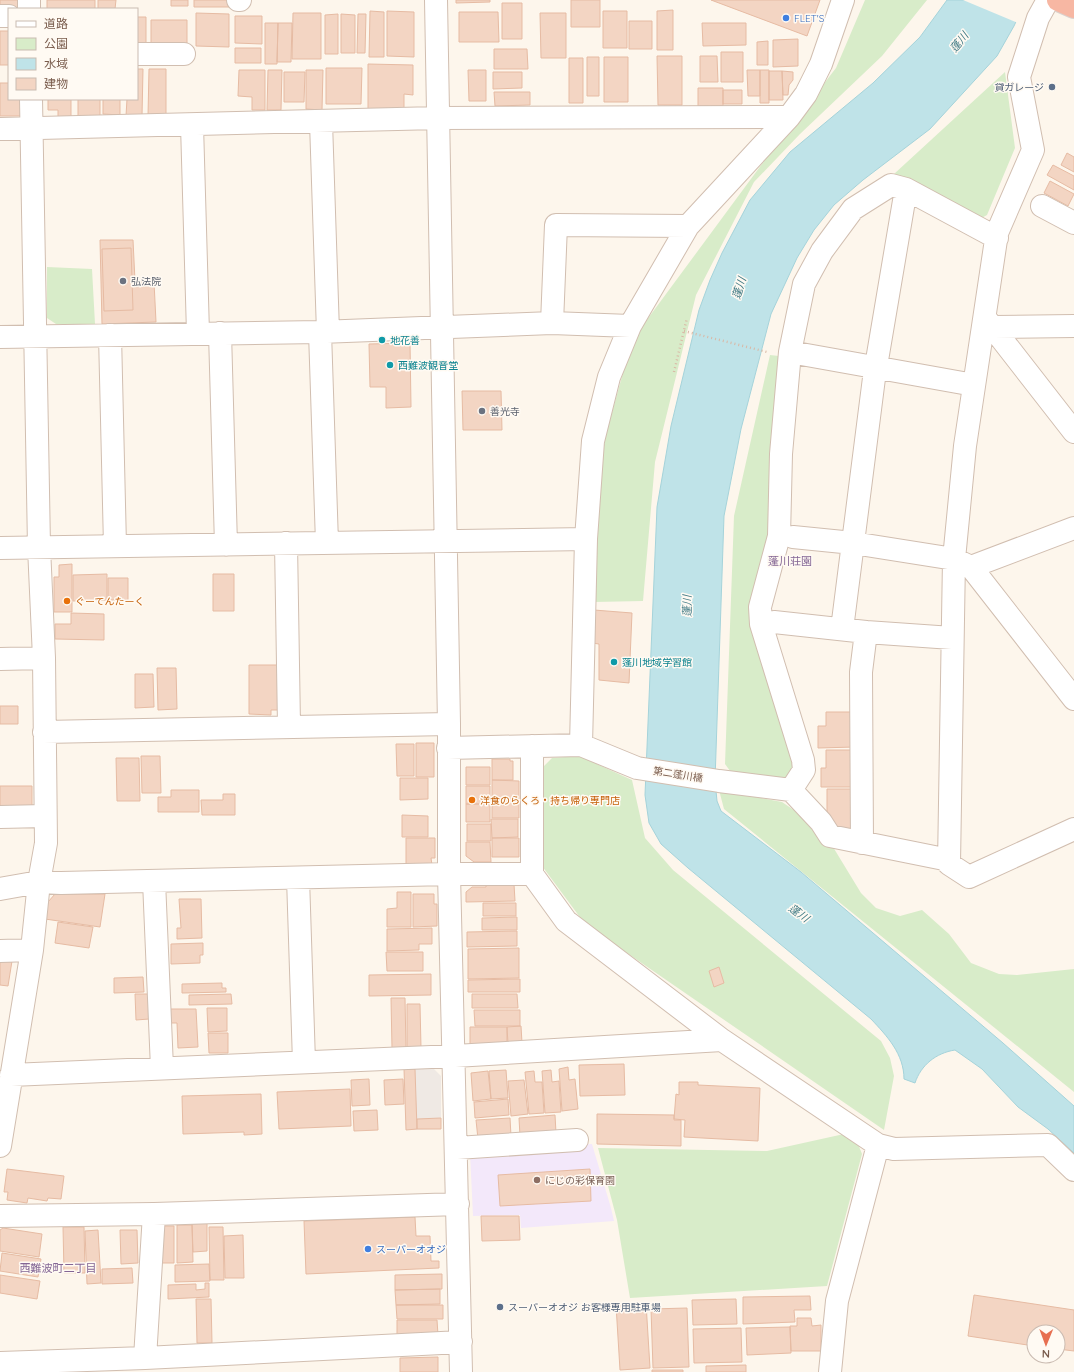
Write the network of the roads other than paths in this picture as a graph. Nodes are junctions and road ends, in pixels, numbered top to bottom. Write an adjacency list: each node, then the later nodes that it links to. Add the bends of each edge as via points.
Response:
1 (436, 0): 10 (street)
2 (843, 0): 9 (street, via 821,64 806,94)
3 (1048, 0): 19 (street, via 1038,18 1019,77 1034,150)
4 (1058, 0): 5 (highway)
5 (1074, 7)
6 (138, 54): 7 (street)
7 (184, 54)
8 (31, 100): 13 (street)
9 (789, 116): 10 (street); 18 (street)
10 (438, 118): 11 (street); 24 (street)
11 (322, 122): 12 (street); 25 (street)
12 (192, 125): 13 (street); 26 (street)
13 (31, 129): 14 (street); 29 (street)
14 (0, 130)
15 (906, 189): 19 (street); 31 (street, via 891,184 853,209 822,251 804,284); 32 (street)
16 (1042, 206): 17 (street)
17 (1074, 223)
18 (688, 226): 20 (street, via 556,225); 22 (street)
19 (997, 238): 21 (street)
20 (552, 323): 22 (street); 24 (street)
21 (990, 323): 23 (street); 33 (street); 34 (street)
22 (630, 326): 37 (street, via 609,378 593,441)
23 (1074, 326)
24 (442, 327): 25 (street); 38 (street)
25 (324, 332): 27 (street); 40 (street)
26 (198, 333): 27 (street); 28 (street)
27 (220, 333): 42 (street)
28 (110, 335): 29 (street); 43 (street)
29 (36, 336): 30 (street); 44 (street)
30 (0, 337)
31 (790, 352): 32 (street); 60 (street, via 781,454 779,536 760,607 760,624 803,760 804,770)
32 (876, 367): 33 (street); 41 (street)
33 (974, 385): 46 (street, via 965,446)
34 (1074, 432)
35 (1074, 528): 46 (street)
36 (793, 537): 41 (street)
37 (586, 539): 38 (street); 57 (street)
38 (445, 541): 40 (street); 54 (street)
39 (286, 543): 40 (street); 42 (street); 55 (street)
40 (326, 543)
41 (853, 543): 46 (street); 48 (street)
42 (226, 545): 43 (street)
43 (115, 546): 44 (street)
44 (39, 547): 45 (street); 51 (street)
45 (0, 548)
46 (962, 563): 50 (street); 53 (street)
47 (774, 622): 48 (street)
48 (842, 629): 49 (street)
49 (866, 632): 50 (street); 64 (street, via 861,672)
50 (952, 638): 65 (street)
51 (44, 658): 52 (street); 56 (street)
52 (0, 659)
53 (1074, 698)
54 (449, 724): 55 (street); 59 (street)
55 (289, 726): 56 (street)
56 (44, 732): 61 (street)
57 (581, 745): 58 (street); 60 (street, 第二蓬川橋, via 637,768)
58 (532, 746): 59 (street); 67 (street)
59 (448, 748): 66 (street)
60 (791, 790): 64 (street, via 821,822 830,836)
61 (45, 816): 62 (street); 70 (street, via 46,843)
62 (0, 817)
63 (1074, 829): 65 (street, via 970,877 949,864)
64 (862, 843): 65 (street)
65 (949, 860)
66 (449, 874): 67 (street); 68 (street); 75 (street)
67 (532, 874): 74 (street, via 566,921)
68 (298, 878): 69 (street); 76 (street)
69 (154, 881): 70 (street, via 61,884); 77 (street)
70 (39, 882): 71 (street); 72 (street)
71 (0, 888)
72 (32, 950): 73 (street); 78 (street)
73 (0, 951)
74 (722, 1040): 75 (street); 81 (street)
75 (455, 1056): 76 (street); 82 (street)
76 (304, 1062): 77 (street)
77 (162, 1068): 78 (street)
78 (8, 1071): 79 (street)
79 (0, 1140)
80 (577, 1140): 82 (street)
81 (878, 1145): 83 (street, via 894,1149 1048,1145); 91 (street, via 837,1301)
82 (456, 1148): 84 (street)
83 (1074, 1170)
84 (458, 1204): 85 (street); 87 (street)
85 (154, 1214): 86 (street); 88 (street)
86 (0, 1216)
87 (461, 1342): 88 (street); 90 (street)
88 (145, 1358): 89 (street)
89 (0, 1363)
90 (461, 1372)
91 (830, 1372)

